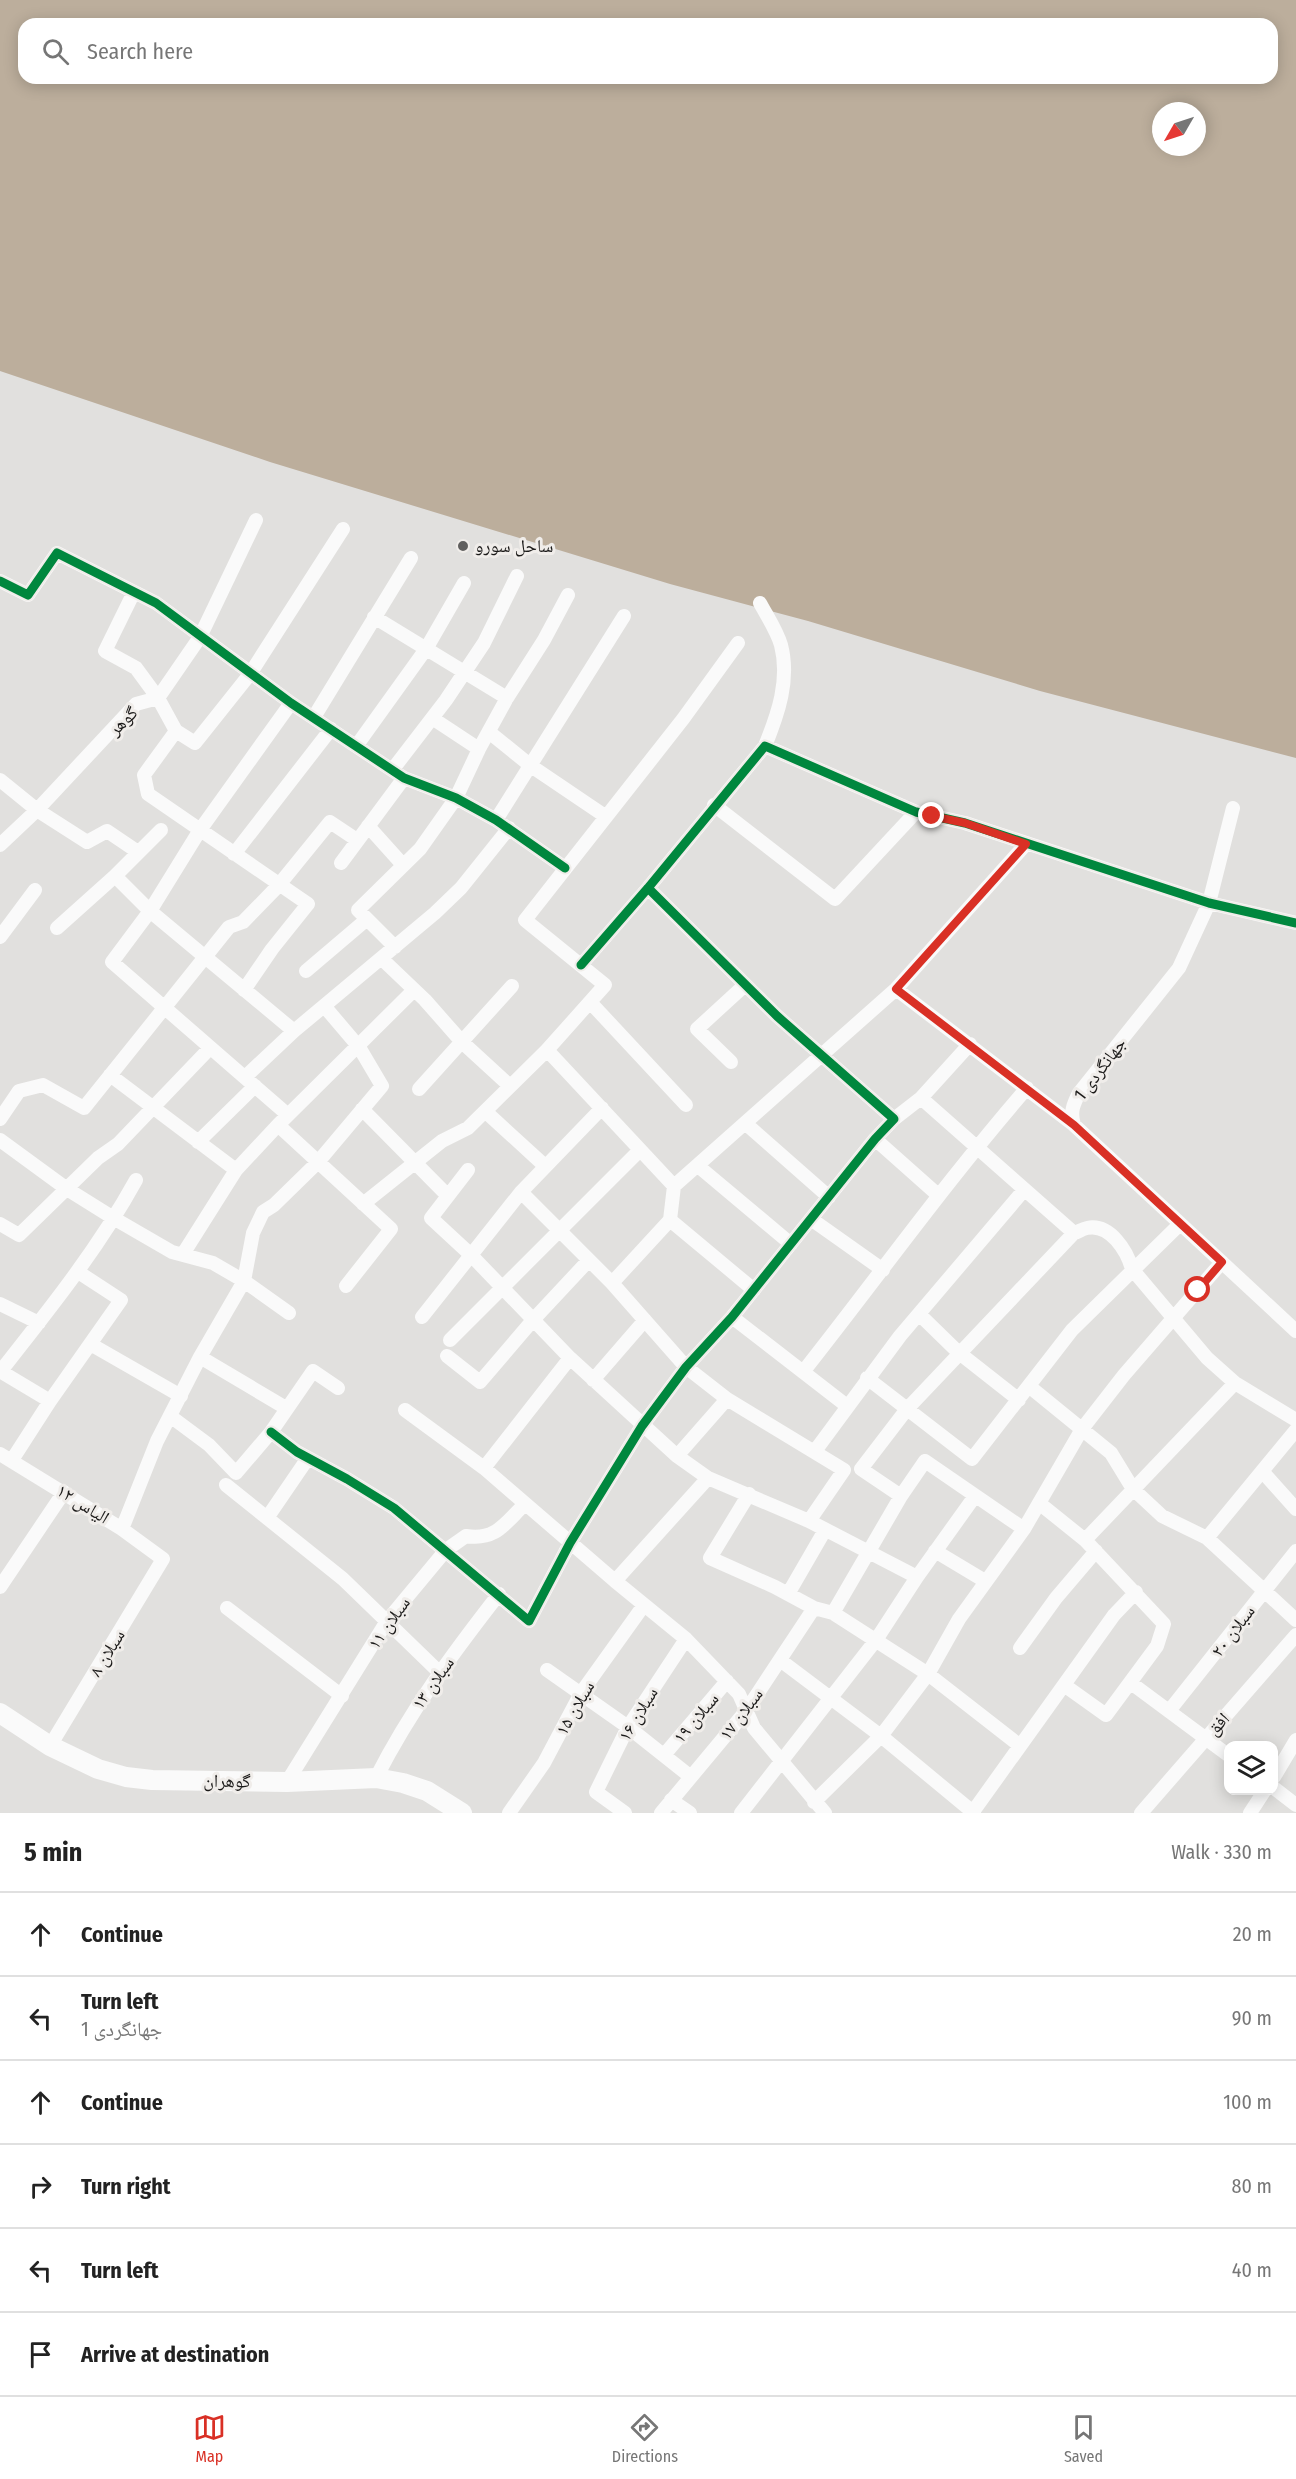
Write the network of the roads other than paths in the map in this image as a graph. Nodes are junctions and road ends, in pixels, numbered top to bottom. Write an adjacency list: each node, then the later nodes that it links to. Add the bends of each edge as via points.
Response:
1 (256, 520): 12 (street, گوهر)
2 (343, 529): 16 (street)
3 (411, 558): 11 (street)
4 (517, 576): 15 (street, via 484,643)
5 (0, 582): 7 (street, via 28,596 57,553)
6 (464, 583): 14 (street)
7 (134, 592): 12 (street, via 156,603); 17 (street, via 105,651 136,668)
8 (568, 595): 18 (street)
9 (760, 603): 26 (street, via 781,645 785,683)
10 (624, 616): 28 (street)
11 (374, 617): 14 (street); 20 (street)
12 (200, 637): 16 (street); 17 (street, گوهر)
13 (738, 643): 36 (street)
14 (426, 649): 15 (street); 25 (street)
15 (464, 672): 18 (street); 21 (street)
16 (250, 674): 19 (street); 23 (street, via 195,743)
17 (158, 698): 23 (street); 34 (street, گوهر, via 136,704)
18 (507, 698): 24 (street)
19 (291, 703): 20 (street); 41 (street)
20 (314, 717): 22 (street)
21 (432, 718): 27 (street); 29 (street)
22 (331, 729): 25 (street); 46 (street)
23 (176, 731): 41 (street, via 144,775 148,794)
24 (489, 732): 27 (street); 28 (street)
25 (357, 746): 29 (street)
26 (765, 746): 32 (street); 35 (street)
27 (479, 749): 31 (street)
28 (531, 766): 36 (street); 37 (street)
29 (399, 774): 31 (street); 38 (street)
30 (0, 780): 34 (street)
31 (456, 798): 37 (street); 48 (street, via 420,849)
32 (714, 805): 35 (street, via 835,899); 52 (street)
33 (1233, 808): 54 (street, جهانگردی 1)
34 (38, 810): 44 (street, گوهر); 45 (street, via 87,842 107,831)
35 (916, 812): 43 (street, via 965,823)
36 (605, 816): 49 (street)
37 (496, 820): 39 (street)
38 (368, 826): 42 (street); 48 (street)
39 (509, 828): 49 (street); 60 (street, via 461,888)
40 (161, 830): 45 (street)
41 (200, 830): 46 (street); 55 (street)
42 (357, 840): 47 (street); 51 (street, via 330,822)
43 (1026, 844): 54 (street); 67 (street)
44 (0, 845)
45 (138, 852): 50 (street)
46 (234, 854): 51 (street)
47 (341, 863)
48 (403, 865): 56 (street, via 358,910)
49 (566, 868): 63 (street, via 525,920)
50 (115, 876): 55 (street); 58 (street)
51 (278, 886): 61 (street, via 243,922 229,927); 68 (street, via 308,904)
52 (648, 888): 63 (street); 65 (street)
53 (35, 890): 59 (street)
54 (1209, 903): 57 (street); 97 (street, جهانگردی 1, via 1179,968 1079,1093 1071,1109)
55 (150, 911): 61 (street); 72 (street, via 112,962)
56 (366, 920): 60 (street); 64 (street)
57 (1296, 923)
58 (57, 928)
59 (0, 937)
60 (395, 947): 62 (street)
61 (205, 957): 68 (street); 72 (street)
62 (381, 959): 69 (street); 71 (street)
63 (581, 965): 70 (street, via 604,985)
64 (306, 971)
65 (745, 985): 79 (street); 80 (street, via 697,1029)
66 (512, 986): 74 (street)
67 (896, 989): 75 (street); 79 (street)
68 (244, 990): 73 (street)
69 (414, 990): 74 (street); 76 (street)
70 (591, 1002): 78 (street); 87 (street)
71 (325, 1007): 73 (street); 76 (street)
72 (165, 1008): 77 (street); 81 (street)
73 (294, 1031): 82 (street)
74 (462, 1042): 83 (street); 85 (street)
75 (970, 1044): 84 (street); 86 (street)
76 (359, 1047): 90 (street, via 382,1086); 92 (street)
77 (210, 1048): 82 (street); 88 (street)
78 (548, 1050): 83 (street); 89 (street)
79 (821, 1056): 94 (street); 95 (street)
80 (730, 1062)
81 (110, 1075): 88 (street); 93 (street, via 84,1108 43,1084 19,1091)
82 (250, 1082): 92 (street); 100 (street)
83 (510, 1086): 91 (street)
84 (1027, 1088): 97 (street); 101 (street)
85 (419, 1089)
86 (921, 1098): 94 (street); 101 (street)
87 (686, 1105)
88 (153, 1108): 100 (street); 111 (street)
89 (602, 1108): 102 (street); 105 (street)
90 (362, 1109): 103 (street); 104 (street)
91 (486, 1112): 104 (street, via 468,1128); 105 (street)
92 (288, 1115): 96 (street)
93 (0, 1119)
94 (894, 1119): 98 (street)
95 (745, 1123): 106 (street); 116 (street)
96 (278, 1125): 103 (street); 107 (street)
97 (1074, 1125): 122 (street, جهانگردی 1)
98 (875, 1139): 114 (street); 116 (street)
99 (0, 1140): 111 (street)
100 (198, 1142): 107 (street)
101 (975, 1148): 112 (street); 114 (street)
102 (640, 1150): 110 (street); 123 (street)
103 (318, 1162): 117 (street); 133 (street, via 263,1212 254,1233)
104 (413, 1162): 115 (street); 117 (street)
105 (545, 1166): 113 (street)
106 (698, 1166): 110 (street); 125 (street)
107 (236, 1170): 126 (street)
108 (468, 1170): 115 (street)
109 (136, 1180): 118 (street)
110 (674, 1186): 120 (street)
111 (67, 1189): 118 (street); 121 (street, via 19,1235)
112 (1024, 1190): 124 (street); 140 (street)
113 (521, 1192): 123 (street); 127 (street)
114 (938, 1195): 131 (street)
115 (448, 1196): 127 (street, via 431,1218)
116 (829, 1197): 119 (street)
117 (363, 1203): 135 (street, via 391,1229)
118 (115, 1219): 126 (street, via 172,1252); 132 (street)
119 (811, 1219): 125 (street); 131 (street)
120 (670, 1220): 134 (street); 137 (street)
121 (0, 1224)
122 (1180, 1224): 129 (street, جهانگردی 1); 130 (street)
123 (560, 1231): 128 (street); 136 (street)
124 (1074, 1233): 130 (street, via 1088,1227 1116,1239); 150 (street)
125 (791, 1244): 137 (street)
126 (183, 1254): 133 (street, via 213,1263)
127 (471, 1255): 136 (street); 141 (street)
128 (589, 1260): 134 (street); 144 (street)
129 (1222, 1262): 143 (street); 147 (street, جهانگردی 1)
130 (1132, 1269): 143 (street); 160 (street, via 1072,1330)
131 (883, 1270): 156 (street)
132 (78, 1272): 146 (street); 149 (street, via 121,1300)
133 (244, 1281): 139 (street); 152 (street)
134 (612, 1283): 145 (street)
135 (346, 1286)
136 (502, 1288): 144 (street); 148 (street)
137 (754, 1290): 142 (street)
138 (0, 1304): 146 (street)
139 (289, 1313)
140 (919, 1314): 150 (street); 157 (street)
141 (422, 1317)
142 (732, 1317): 154 (street); 156 (street)
143 (1174, 1317): 159 (street, via 1190,1340); 173 (street)
144 (533, 1320): 151 (street, via 480,1382); 153 (street)
145 (645, 1320): 154 (street); 158 (street)
146 (39, 1323): 155 (street)
147 (1296, 1331)
148 (450, 1340)
149 (92, 1345): 162 (street); 165 (street)
150 (958, 1352): 164 (street); 168 (street)
151 (447, 1356)
152 (200, 1357): 162 (street); 167 (street)
153 (570, 1358): 158 (street); 180 (street)
154 (686, 1367): 163 (street); 172 (street)
155 (0, 1371): 165 (street)
156 (803, 1372): 166 (street)
157 (867, 1378): 166 (street); 168 (street)
158 (593, 1380): 172 (street)
159 (1235, 1383): 171 (street); 184 (street)
160 (1030, 1387): 164 (street); 173 (street)
161 (338, 1388): 167 (street, via 313,1371)
162 (181, 1396): 170 (street)
163 (728, 1399): 176 (street); 177 (street)
164 (1019, 1400): 168 (street, via 972,1459)
165 (50, 1401): 178 (street)
166 (847, 1406): 176 (street)
167 (286, 1408): 175 (street)
168 (906, 1408): 187 (street, via 861,1469)
169 (405, 1410): 180 (street)
170 (170, 1416): 175 (street, via 209,1445 236,1473); 194 (street)
171 (1296, 1420)
172 (642, 1426): 177 (street); 199 (street)
173 (1082, 1430): 184 (street, via 1111,1453); 189 (street)
174 (1296, 1430): 181 (street)
175 (271, 1432): 179 (street)
176 (815, 1451): 193 (street, via 844,1470)
177 (677, 1456): 182 (street)
178 (6, 1457): 185 (street, الیاس ۱۲)
179 (308, 1458): 192 (street); 200 (street, via 394,1508)
180 (484, 1468): 190 (street)
181 (1262, 1471): 191 (street); 197 (street)
182 (708, 1478): 186 (street); 207 (street)
183 (226, 1485): 192 (street)
184 (1134, 1489): 197 (street, via 1162,1516); 198 (street)
185 (64, 1492): 194 (street, الیاس ۱۲); 209 (street)
186 (749, 1494): 193 (street); 213 (street, via 710,1558)
187 (901, 1496): 188 (street, via 925,1461); 201 (street)
188 (975, 1496): 195 (street); 202 (street)
189 (1039, 1503): 195 (street); 198 (street)
190 (525, 1504): 199 (street); 200 (street, سبلان ۱۱, via 490,1536 466,1536)
191 (1296, 1509)
192 (267, 1518): 219 (street, via 344,1579)
193 (808, 1521): 196 (street)
194 (122, 1529): 205 (street, الیاس ۱۲)
195 (1024, 1529): 208 (street)
196 (825, 1530): 201 (street); 213 (street)
197 (1207, 1538): 210 (street)
198 (1084, 1540): 203 (street)
199 (570, 1544): 207 (street); 212 (street, via 529,1621)
200 (446, 1550): 212 (street); 219 (street, سبلان ۱۱)
201 (868, 1551): 206 (street); 217 (street)
202 (935, 1551): 206 (street); 208 (street)
203 (1096, 1551): 211 (street); 223 (street)
204 (1296, 1551): 210 (street, سبلان ۲۰)
205 (163, 1559): 242 (street, سبلان ۸)
206 (917, 1577): 222 (street)
207 (615, 1581): 214 (street)
208 (985, 1581): 227 (street)
209 (0, 1587)
210 (1264, 1590): 218 (street); 235 (street, سبلان ۲۰)
211 (1136, 1592): 229 (street, via 1164,1624 1157,1646); 230 (street, via 1114,1615)
212 (499, 1594): 226 (street, سبلان ۱۳)
213 (788, 1594): 216 (street)
214 (644, 1605): 221 (street); 231 (street, سبلان ۱۵)
215 (227, 1608): 232 (street)
216 (814, 1608): 217 (street); 224 (street, سبلان ۱۷)
217 (833, 1613): 222 (street)
218 (1296, 1620)
219 (387, 1621): 226 (street); 232 (street, سبلان ۱۱)
220 (1296, 1635): 239 (street, افق)
221 (686, 1639): 228 (street); 237 (street, سبلان ۱۶)
222 (876, 1640): 227 (street); 233 (street)
223 (1020, 1648)
224 (780, 1660): 233 (street); 234 (street, سبلان ۱۷)
225 (547, 1670): 231 (street)
226 (439, 1672): 248 (street, سبلان ۱۳, via 398,1735)
227 (928, 1674): 238 (street); 240 (street)
228 (727, 1681): 234 (street, via 739,1694); 244 (street, سبلان ۱۹)
229 (1131, 1683): 230 (street, via 1106,1715); 235 (street)
230 (1064, 1685): 240 (street)
231 (581, 1693): 237 (street); 256 (street, سبلان ۱۵, via 544,1763)
232 (342, 1696): 249 (street, سبلان ۱۱)
233 (831, 1698): 238 (street); 245 (street)
234 (746, 1711): 245 (street, via 754,1728); 247 (street, سبلان ۱۷)
235 (1169, 1712): 239 (street)
236 (0, 1713): 242 (street, گوهران)
237 (628, 1727): 244 (street); 257 (street, سبلان ۱۶, via 596,1792)
238 (880, 1736): 253 (street); 262 (street)
239 (1205, 1738): 243 (street); 263 (street, افق)
240 (1019, 1745): 262 (street)
241 (1294, 1745): 246 (street)
242 (50, 1746): 249 (street, گوهران, via 98,1769 126,1777)
243 (1224, 1752)
244 (664, 1755): 247 (street)
245 (781, 1762): 253 (street); 260 (street)
246 (1278, 1771)
247 (691, 1777): 252 (street, سبلان ۱۷)
248 (376, 1778): 249 (street, گوهران); 255 (street, گوهران, via 428,1791)
249 (287, 1782)
250 (1278, 1791): 254 (street)
251 (1262, 1795): 264 (street)
252 (671, 1800): 258 (street, سبلان ۱۷); 259 (street)
253 (814, 1802): 261 (street)
254 (1296, 1805)
255 (462, 1813)
256 (509, 1813)
257 (625, 1813)
258 (661, 1813)
259 (690, 1813)
260 (741, 1813)
261 (825, 1813)
262 (973, 1813)
263 (1141, 1813)
264 (1250, 1813)

